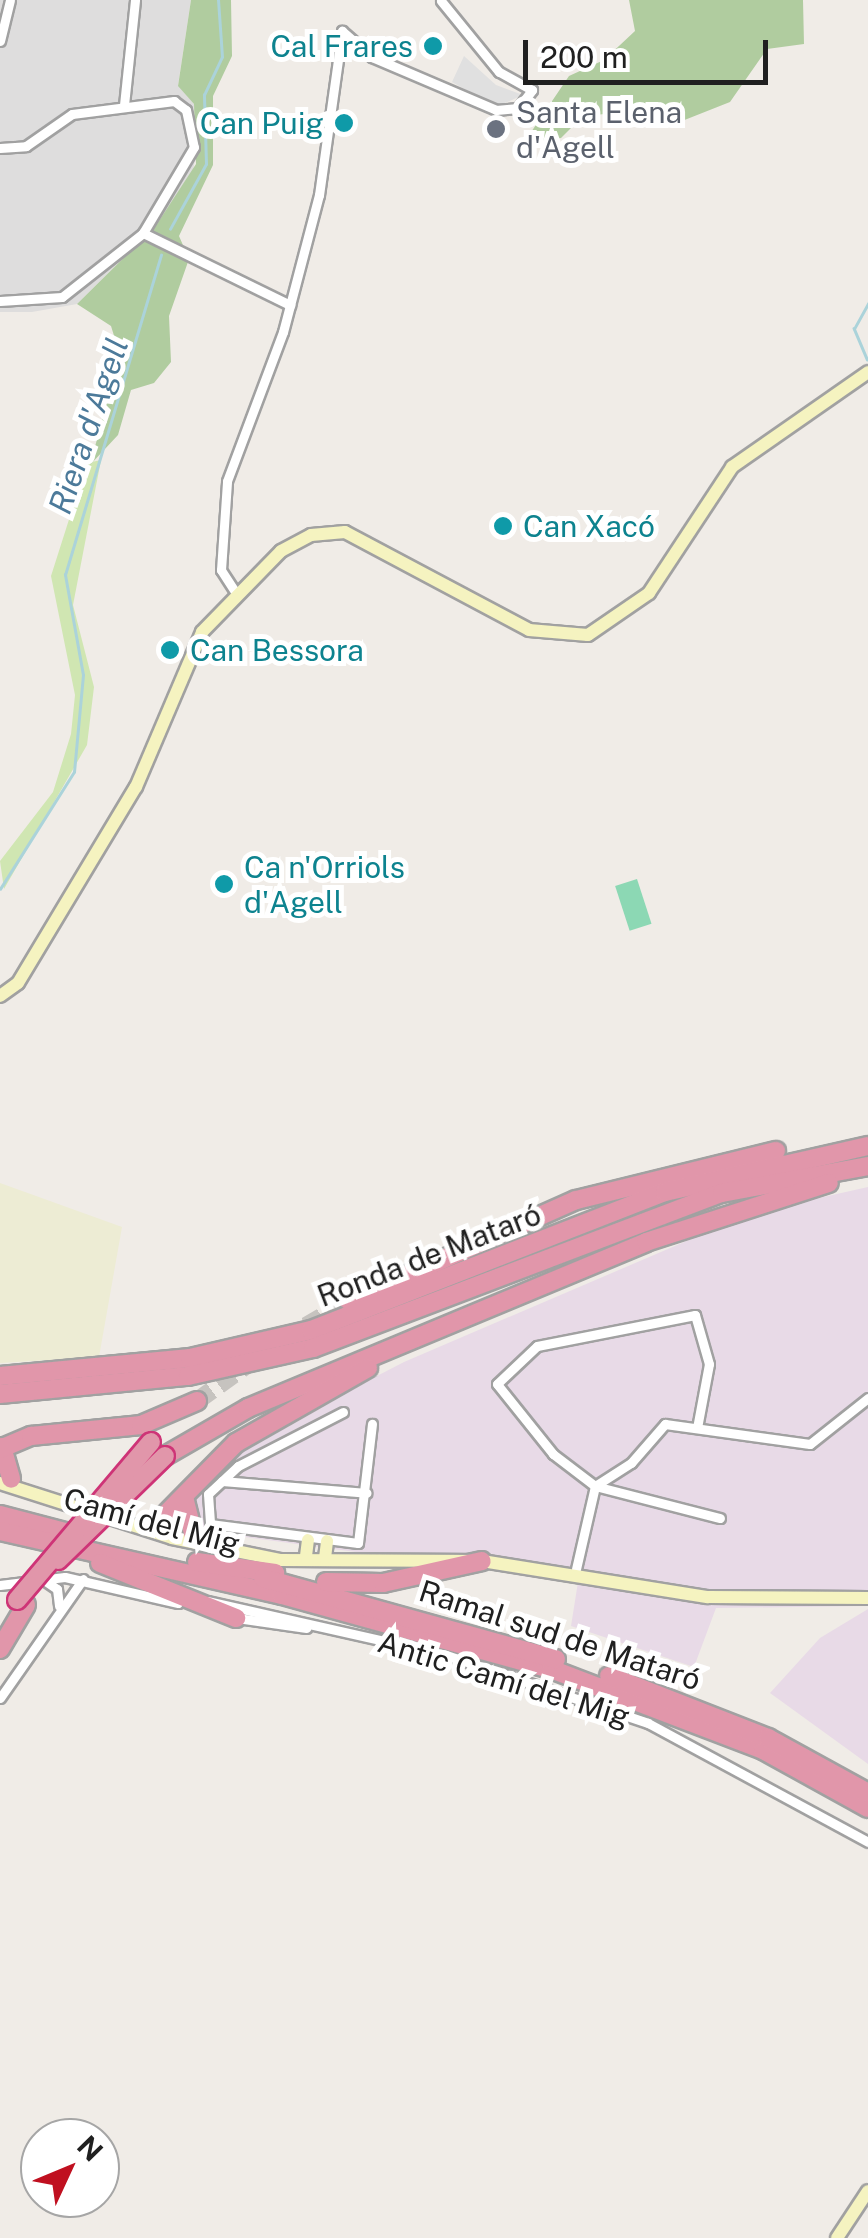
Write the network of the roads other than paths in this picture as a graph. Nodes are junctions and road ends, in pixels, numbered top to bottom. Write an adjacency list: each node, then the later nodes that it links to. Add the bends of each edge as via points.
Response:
1 (10, 0): 4 (street)
2 (135, 0): 5 (street)
3 (441, 1): 9 (street, via 499,72 532,90 518,108 496,110 372,57 342,31 319,194)
4 (0, 41)
5 (124, 106): 6 (street, via 72,114 26,146); 7 (street, via 174,101 192,126 190,162)
6 (0, 148)
7 (142, 233): 8 (street, via 62,298); 9 (street)
8 (0, 301)
9 (290, 305): 11 (street, via 227,481 221,570)
10 (868, 372): 11 (street, via 732,467 649,593 606,629 568,637 529,630 345,532 295,542)
11 (234, 590): 12 (street, via 202,632 136,787 18,983)
12 (0, 996)
13 (868, 1146): 14 (highway, Ronda de Mataró)
14 (830, 1151): 17 (highway, via 796,1148 623,1184 448,1251); 19 (highway, Ronda de Mataró, via 665,1192 310,1330 190,1358)
15 (868, 1166): 20 (highway, Ronda de Mataró, via 722,1193 313,1348 188,1376)
16 (868, 1174): 18 (highway, via 707,1217)
17 (349, 1301)
18 (438, 1329): 30 (highway, via 236,1443); 54 (highway, bridge, via 248,1408 166,1456 110,1503)
19 (0, 1376)
20 (0, 1394)
21 (868, 1398): 24 (street, via 810,1444)
22 (343, 1412): 26 (street)
23 (372, 1424): 29 (street)
24 (697, 1428): 28 (street, via 665,1424 632,1463); 28 (street, via 709,1364 695,1315 537,1346 497,1384 553,1454)
25 (1, 1448): 27 (highway); 54 (highway, bridge, via 141,1425 197,1401 151,1442)
26 (235, 1476): 29 (street); 37 (street, via 208,1494 210,1524)
27 (4, 1479): 33 (street, Camí del Mig); 39 (street, Camí del Mig)
28 (595, 1486): 32 (street); 46 (street)
29 (367, 1493): 38 (street, via 358,1543)
30 (186, 1494): 33 (highway); 35 (highway, via 183,1520)
31 (0, 1515): 45 (highway)
32 (720, 1518)
33 (155, 1524): 35 (street, Camí del Mig)
34 (0, 1531): 36 (highway)
35 (194, 1536): 40 (street, Camí del Mig)
36 (29, 1537): 53 (highway); 63 (highway, via 550,1669 763,1750)
37 (308, 1540): 38 (street); 40 (street)
38 (327, 1541): 41 (street)
39 (236, 1553): 40 (street, Camí del Mig); 43 (street, Camí del Mig)
40 (306, 1556): 41 (street, Camí del Mig)
41 (325, 1558): 43 (street, Camí del Mig); 44 (street, Camí del Mig)
42 (482, 1561): 43 (street, Camí del Mig); 44 (street, Camí del Mig); 45 (highway, via 359,1586)
43 (378, 1565)
44 (538, 1566): 46 (street, Camí del Mig); 50 (street, Camí del Mig)
45 (220, 1567): 62 (highway, Ramal sud de Mataró, via 623,1680 768,1738)
46 (576, 1569): 50 (street, Camí del Mig); 51 (street, Camí del Mig)
47 (41, 1579): 48 (street, Antic Camí del Mig); 49 (street, Antic Camí del Mig); 56 (street, via 57,1589)
48 (83, 1579): 55 (street, Antic Camí del Mig); 56 (street)
49 (0, 1585)
50 (650, 1588): 51 (street, Camí del Mig)
51 (759, 1598): 52 (street, Camí del Mig)
52 (868, 1598)
53 (205, 1601): 55 (street, Antic Camí del Mig); 57 (highway); 59 (street, Antic Camí del Mig)
54 (21, 1602): 58 (highway); 60 (highway)
55 (174, 1602): 57 (street, Antic Camí del Mig)
56 (58, 1607): 61 (street)
57 (236, 1618): 59 (street, Antic Camí del Mig)
58 (0, 1629)
59 (349, 1634): 64 (street, Antic Camí del Mig, via 446,1655 648,1722)
60 (0, 1649)
61 (0, 1698)
62 (868, 1793)
63 (868, 1808)
64 (868, 1842)
65 (868, 2192): 66 (street)
66 (837, 2238)

